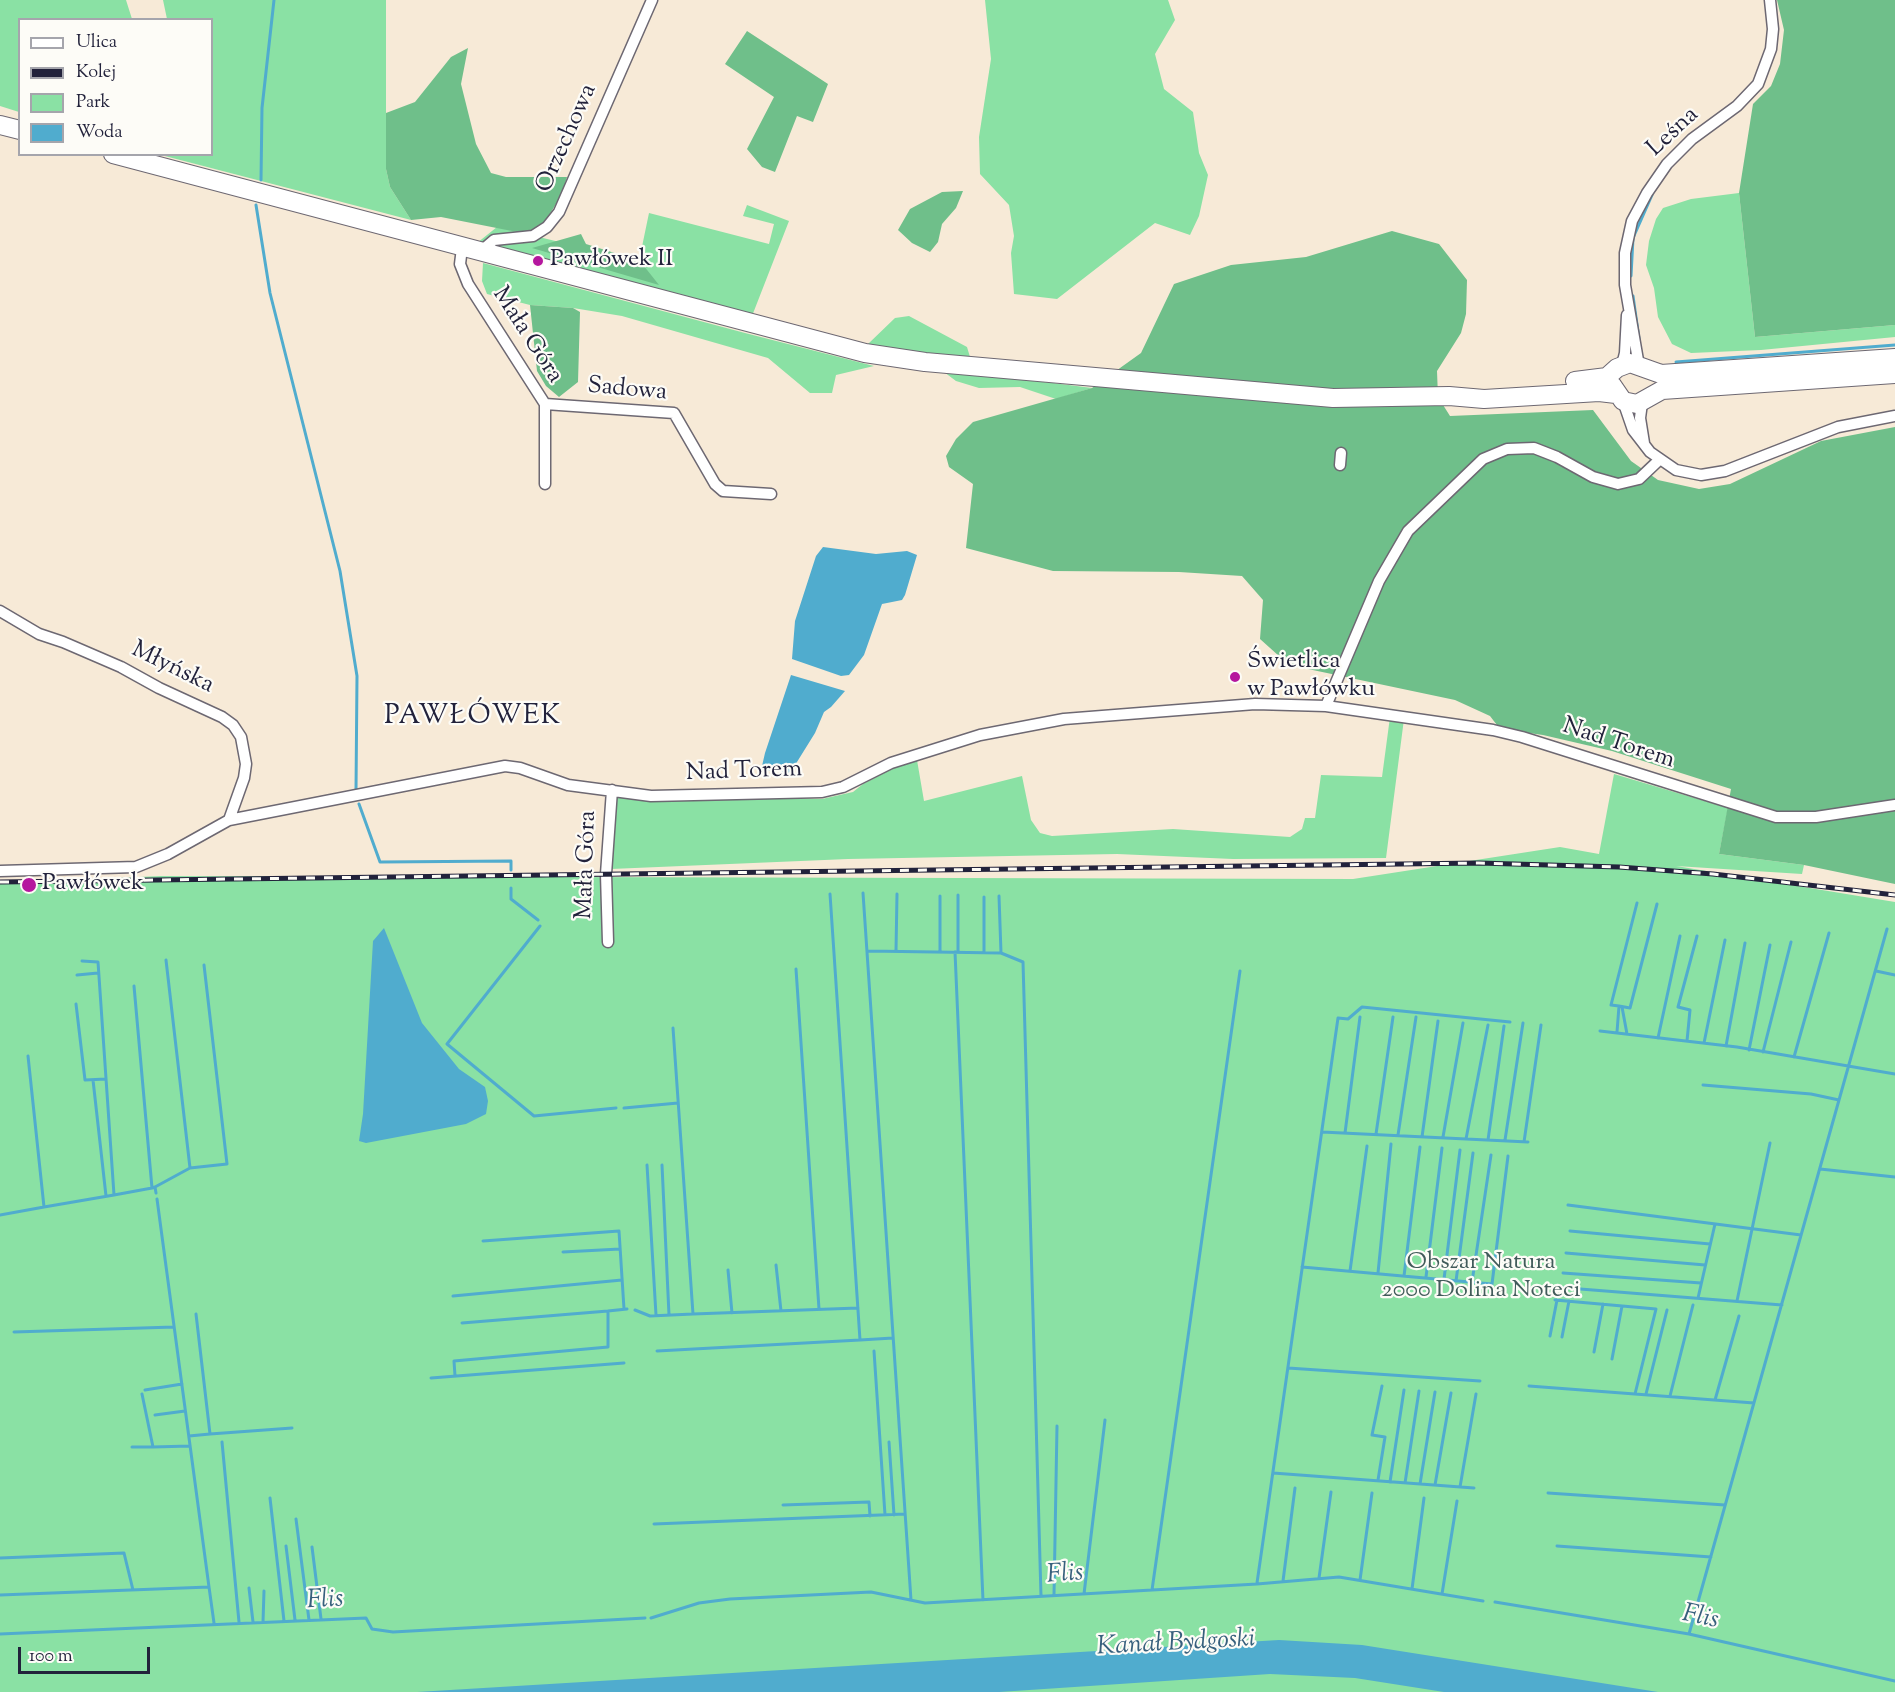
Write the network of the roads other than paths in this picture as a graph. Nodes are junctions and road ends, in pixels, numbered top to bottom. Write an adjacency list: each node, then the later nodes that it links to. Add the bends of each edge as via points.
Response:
1 (652, 0): 7 (street, Orzechowa, via 559,212 533,236 494,240)
2 (1770, 0): 8 (street, Leśna, via 1771,49 1758,84 1666,164 1632,221 1625,254)
3 (0, 124): 4 (highway)
4 (18, 129)
5 (120, 156): 6 (highway)
6 (462, 248): 7 (highway); 14 (street, Mała Góra, via 460,264 468,284)
7 (485, 253): 12 (highway, via 865,353 925,362 1281,395 1389,399)
8 (1628, 309): 10 (street, Leśna); 10 (street, Leśna, via 1625,353)
9 (1895, 358): 10 (highway, via 1661,374)
10 (1630, 369): 12 (highway, via 1601,379 1475,388); 13 (highway); 13 (highway, via 1653,380)
11 (1895, 374): 13 (highway, via 1662,390)
12 (1449, 396): 13 (highway, via 1484,399 1599,392)
13 (1634, 398): 16 (street); 16 (street, via 1633,430)
14 (545, 404): 18 (street, Mała Góra); 19 (street, Sadowa, via 674,413 723,491)
15 (1895, 417): 17 (street, via 1838,427 1715,473 1684,472)
16 (1644, 443): 17 (street)
17 (1659, 459): 21 (street, via 1639,479 1617,484 1593,477 1534,448 1507,449 1483,459 1408,531 1379,581)
18 (545, 484)
19 (771, 494)
20 (0, 611): 24 (street, Młyńska, via 39,634 121,667 233,725 241,737 246,764)
21 (1326, 706): 22 (street, Nad Torem, via 1255,704 1064,719 980,735 891,763 843,787 822,792 651,796); 23 (street, Nad Torem, via 1522,737 1776,817 1816,818)
22 (612, 790): 24 (street, Nad Torem, via 568,785 505,766); 26 (street, Mała Góra, via 606,874)
23 (1895, 805)
24 (230, 820): 25 (street, Nad Torem, via 136,867)
25 (0, 871)
26 (608, 942)

